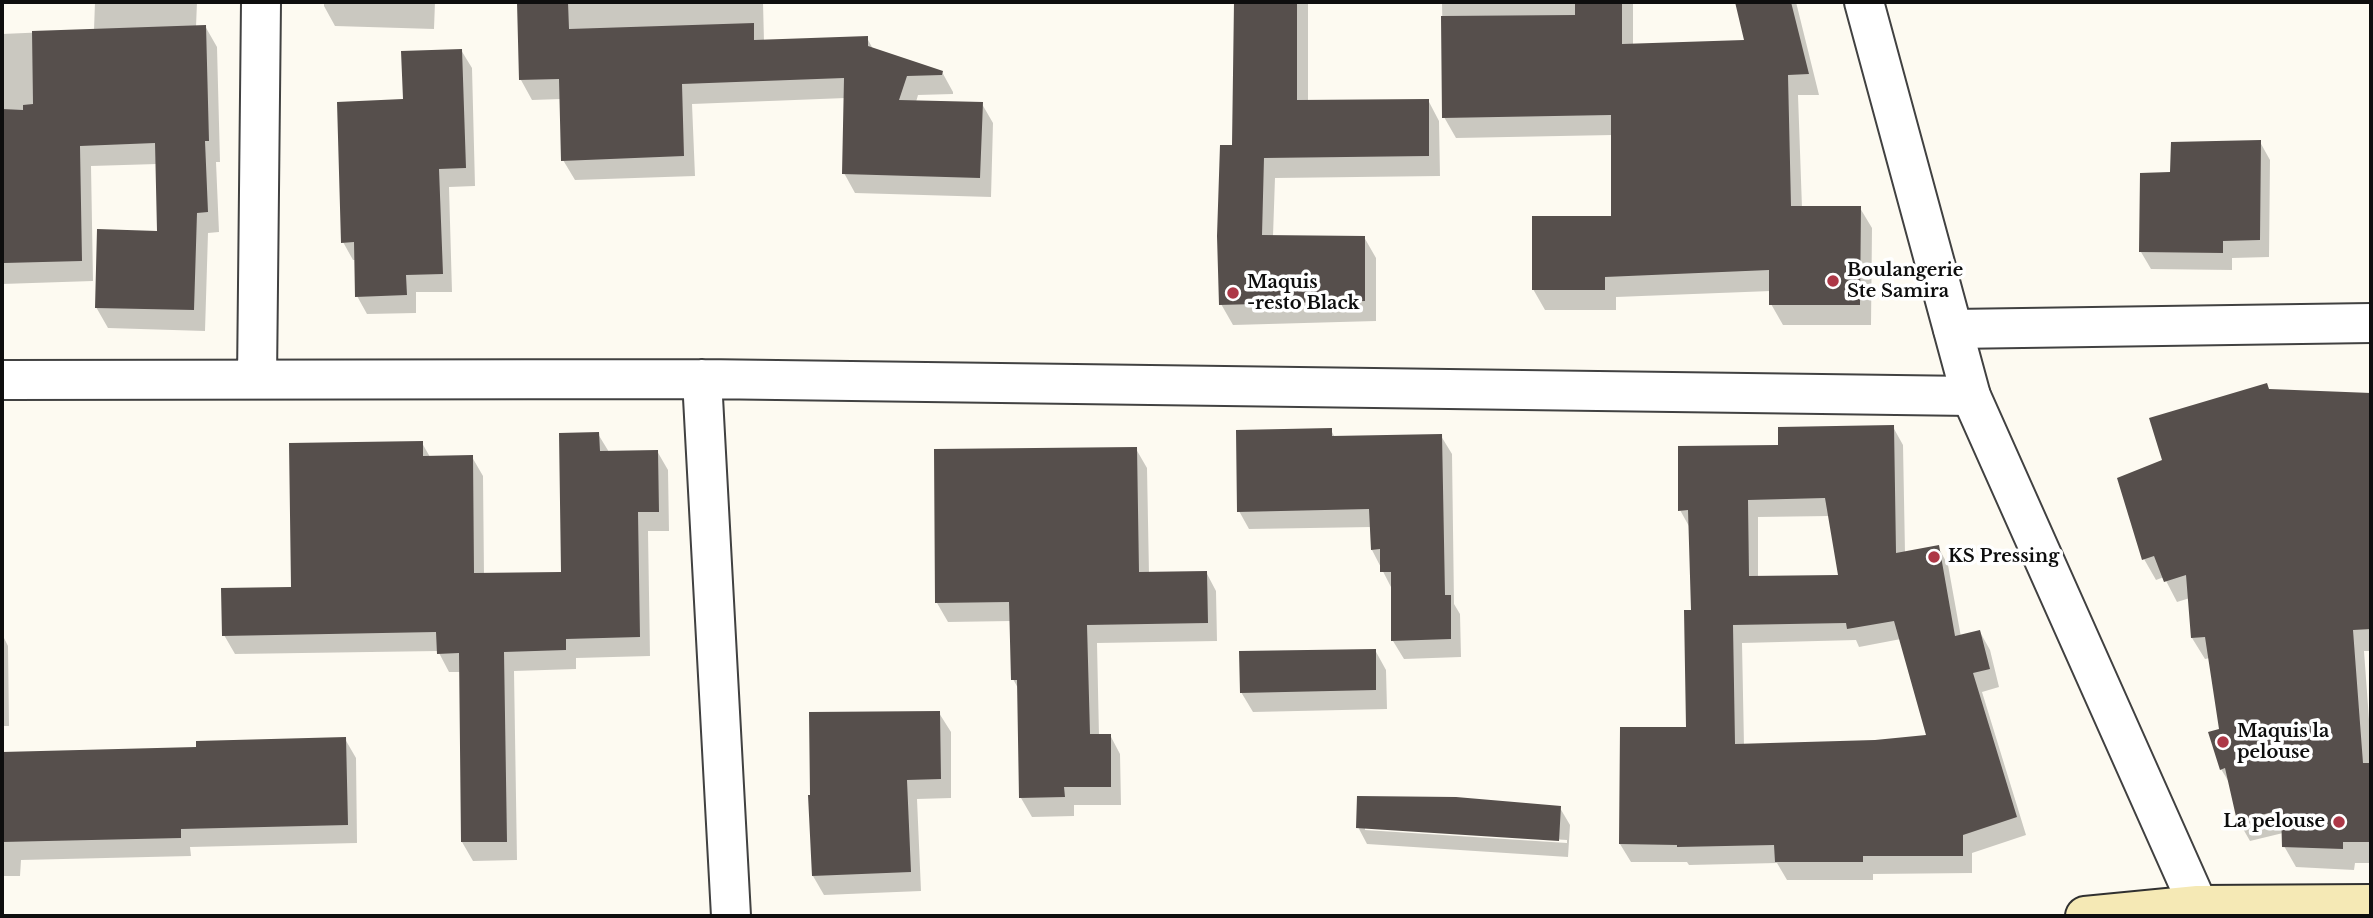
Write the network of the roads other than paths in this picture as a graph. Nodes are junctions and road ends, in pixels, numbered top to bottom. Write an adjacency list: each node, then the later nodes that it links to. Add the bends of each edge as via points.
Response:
1 (261, 2): 5 (street)
2 (1864, 2): 4 (street)
3 (2371, 323): 4 (street)
4 (1952, 329): 8 (street)
5 (257, 379): 6 (street); 7 (street)
6 (702, 379): 8 (street); 11 (street)
7 (2, 380)
8 (1971, 396): 10 (street)
9 (2371, 904): 10 (main road)
10 (2202, 911): 12 (main road)
11 (732, 916)
12 (2085, 916)

